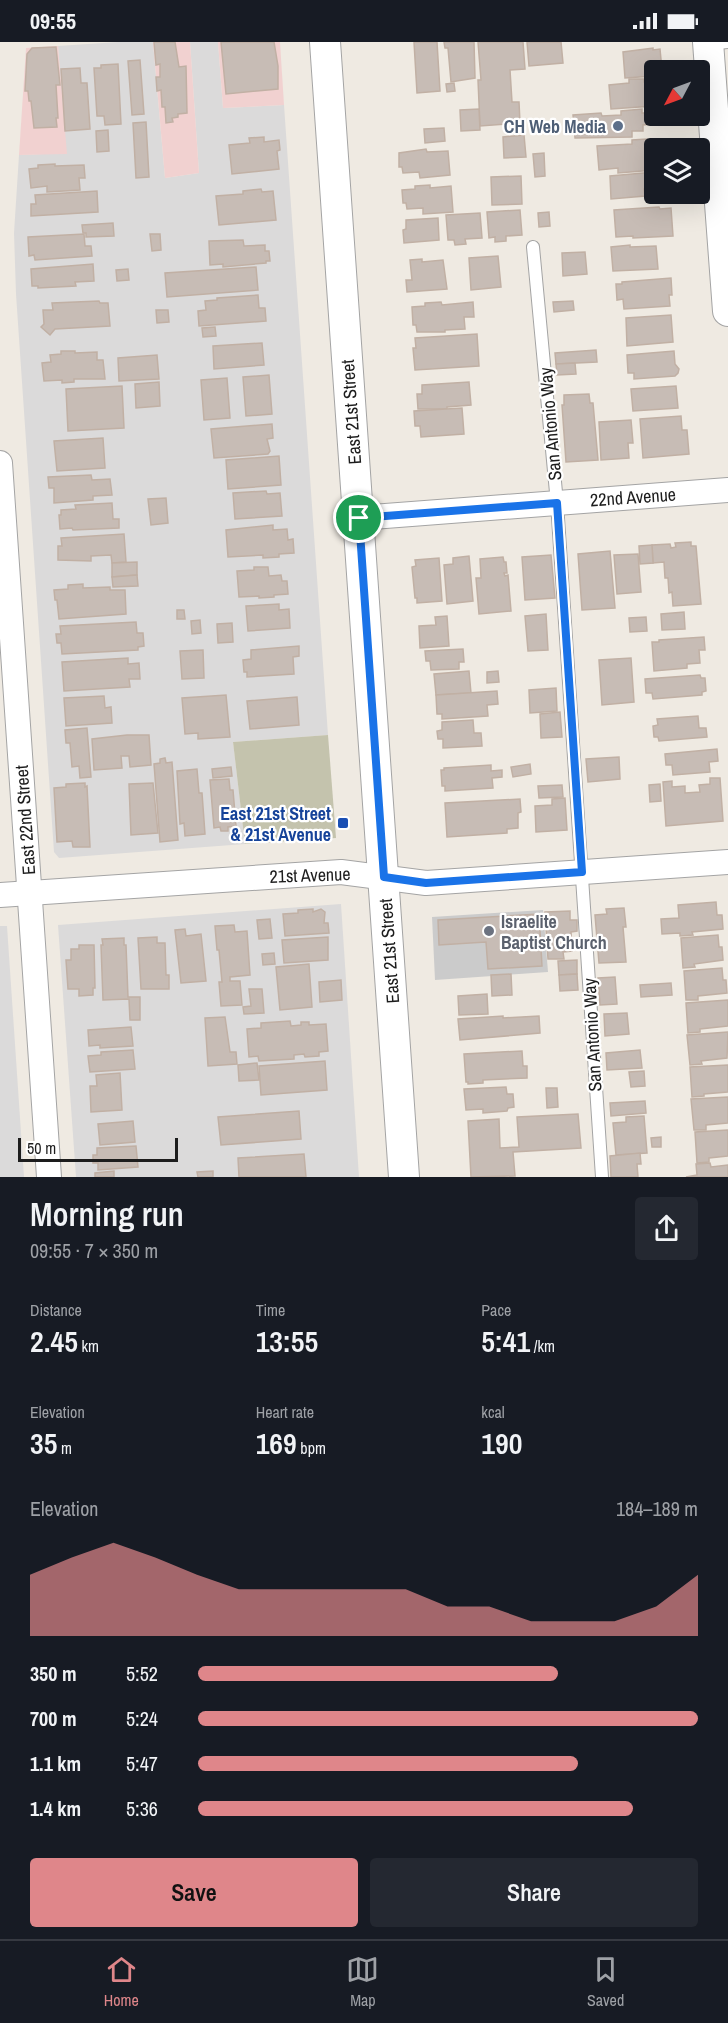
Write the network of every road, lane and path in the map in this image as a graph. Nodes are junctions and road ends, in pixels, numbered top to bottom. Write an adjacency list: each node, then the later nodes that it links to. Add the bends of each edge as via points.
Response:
1 (325, 42): 9 (street, East 21st Street)
2 (715, 53): 3 (street)
3 (722, 162): 5 (street)
4 (533, 246): 8 (lane, San Antonio Way)
5 (728, 311)
6 (0, 462): 13 (street, East 22nd Street)
7 (728, 490): 8 (street, 22nd Avenue)
8 (557, 503): 9 (street, 22nd Avenue); 11 (lane, San Antonio Way)
9 (359, 518): 12 (street, East 21st Street)
10 (728, 862): 11 (street, 21st Avenue)
11 (582, 872): 12 (street, 21st Avenue, via 426,883); 17 (lane, San Antonio Way)
12 (384, 877): 13 (street, 21st Avenue, via 341,872); 16 (street, East 21st Street)
13 (30, 893): 14 (street, 21st Avenue); 15 (street, East 22nd Street)
14 (0, 895)
15 (49, 1177)
16 (404, 1177)
17 (602, 1177)

